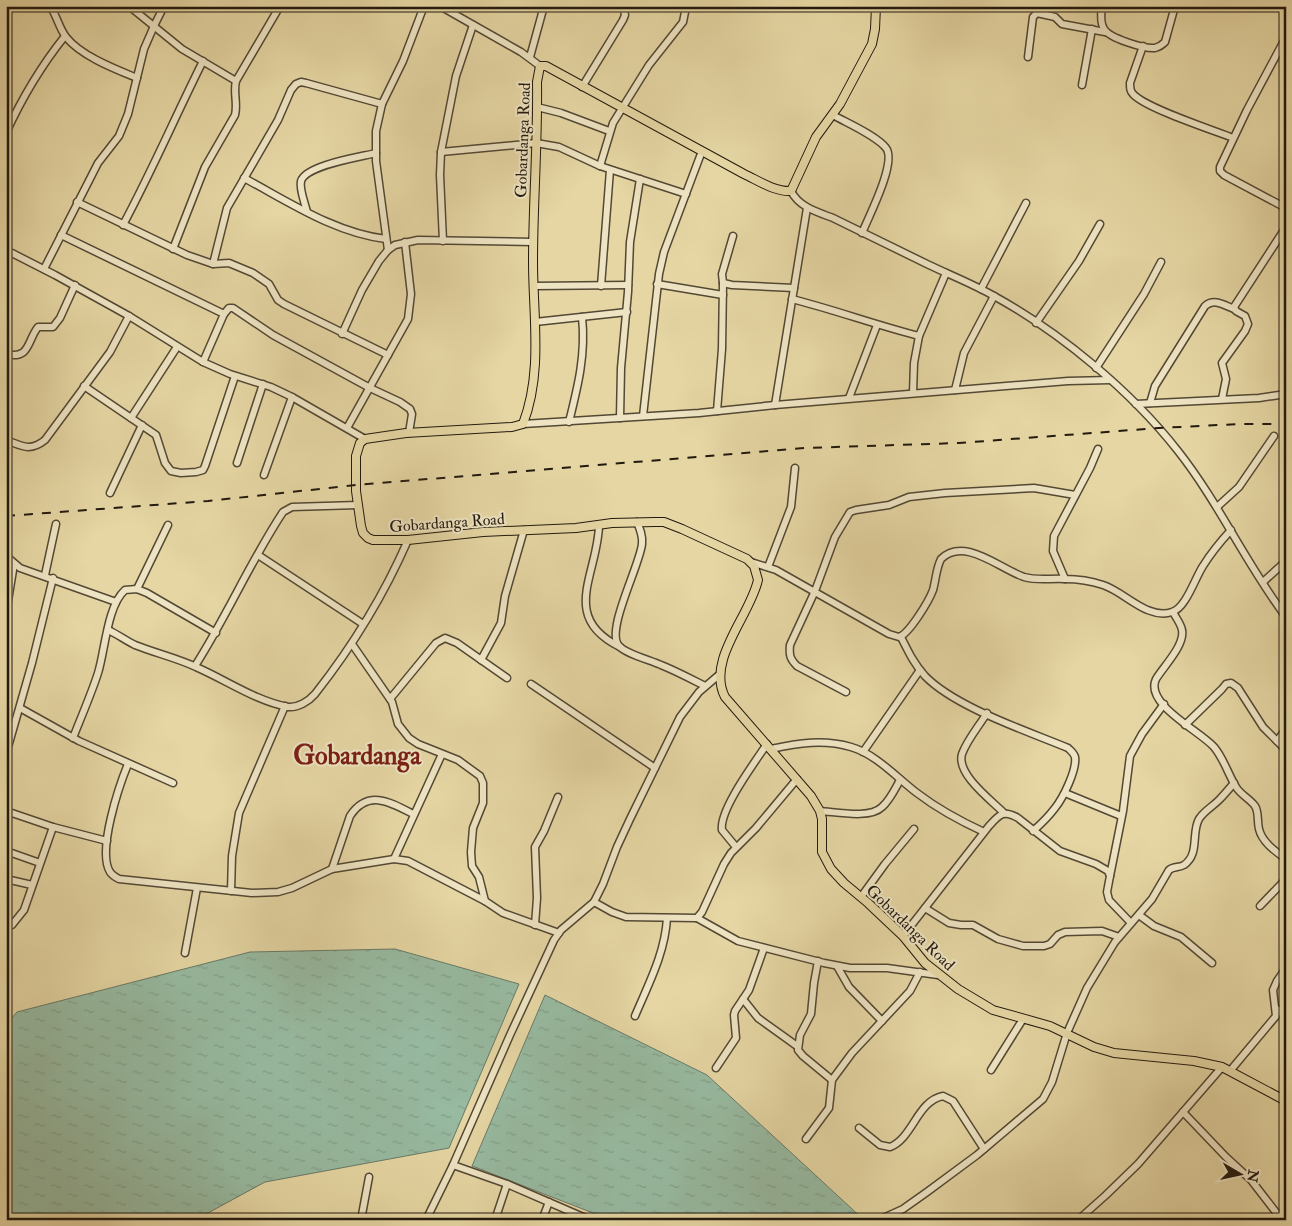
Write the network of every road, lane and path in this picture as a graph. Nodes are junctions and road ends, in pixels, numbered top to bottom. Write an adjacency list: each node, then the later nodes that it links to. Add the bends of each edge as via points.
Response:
1 (50, 6): 14 (street)
2 (60, 6): 14 (street)
3 (128, 6): 16 (street)
4 (164, 6): 16 (street)
5 (280, 6): 27 (street)
6 (424, 6): 30 (street)
7 (440, 6): 15 (street)
8 (544, 6): 22 (street)
9 (623, 6): 29 (street, via 623,20)
10 (682, 6): 32 (street, via 685,12 683,22 649,65)
11 (876, 6): 33 (main road, via 874,38)
12 (1102, 6): 18 (street)
13 (1175, 6): 21 (street, via 1165,42 1155,48)
14 (56, 15): 19 (street)
15 (473, 25): 22 (street); 39 (street, via 456,76)
16 (154, 26): 24 (street); 26 (street)
17 (1092, 29): 18 (street); 23 (street, via 1062,24 1052,16 1034,14); 28 (street)
18 (1105, 32): 21 (street)
19 (65, 36): 26 (street, via 81,50); 35 (street, via 38,72)
20 (1286, 37): 36 (street)
21 (1143, 46): 36 (street, via 1130,83 1134,95 1166,112)
22 (530, 57): 25 (street)
23 (1028, 57)
24 (203, 61): 27 (street); 53 (street)
25 (540, 66): 29 (main road, Gobardanga Road, via 546,66); 31 (main road, Gobardanga Road)
26 (137, 78): 47 (street, via 119,136 98,163)
27 (236, 80): 62 (street, via 235,115 209,158)
28 (1082, 85)
29 (582, 86): 32 (main road, Gobardanga Road)
30 (382, 104): 40 (street, via 376,131); 43 (street, via 306,82 296,84)
31 (537, 106): 34 (street); 37 (main road, Gobardanga Road)
32 (623, 108): 34 (street); 38 (main road, Gobardanga Road)
33 (833, 115): 45 (main road, via 816,137); 55 (street, via 876,140 889,152 887,171)
34 (610, 131): 41 (street)
35 (6, 133)
36 (1233, 138): 50 (street, via 1220,171)
37 (536, 143): 39 (street); 41 (street, via 566,149); 61 (main road, Gobardanga Road)
38 (702, 151): 45 (main road, Gobardanga Road, via 770,187); 46 (street)
39 (441, 152): 59 (street)
40 (376, 153): 51 (street, via 317,168 304,175 301,184); 58 (street)
41 (600, 166): 42 (street)
42 (610, 170): 44 (street); 74 (street)
43 (244, 178): 51 (street); 66 (street, via 227,208)
44 (640, 179): 46 (street); 72 (street, via 630,242)
45 (792, 191): 49 (street)
46 (686, 194): 70 (street, via 664,252)
47 (77, 202): 53 (street); 56 (street)
48 (1026, 203): 76 (street)
49 (807, 208): 55 (street); 75 (street)
50 (1286, 208)
51 (307, 212): 58 (street, via 358,234)
52 (1100, 224): 86 (street, via 1079,262)
53 (124, 225): 62 (street)
54 (1286, 227): 80 (street)
55 (862, 233): 68 (street)
56 (61, 235): 67 (street); 82 (street)
57 (733, 236): 69 (street, via 722,274)
58 (386, 239): 64 (street)
59 (443, 241): 60 (street); 61 (street)
60 (405, 242): 64 (street); 92 (street, via 411,306 408,319)
61 (533, 242): 73 (main road, Gobardanga Road)
62 (173, 249): 66 (street)
63 (6, 250): 67 (street)
64 (388, 250): 88 (street, via 362,290)
65 (1161, 262): 94 (street)
66 (213, 264): 88 (street, via 229,263 254,273 269,284 278,300)
67 (44, 269): 71 (street)
68 (946, 273): 76 (street); 89 (street)
69 (723, 283): 75 (street); 77 (street)
70 (657, 284): 77 (street); 110 (street)
71 (75, 285): 83 (street); 91 (street, via 53,327 38,327 22,354)
72 (628, 285): 74 (street); 81 (street)
73 (534, 286): 74 (street); 85 (main road, Gobardanga Road)
74 (601, 286)
75 (794, 288): 79 (street)
76 (981, 290): 78 (street)
77 (722, 295): 109 (street)
78 (994, 296): 86 (street); 100 (street, via 964,353)
79 (792, 299): 87 (street); 107 (street)
80 (1234, 310): 105 (street, via 1245,316 1248,324 1222,363 1226,378); 106 (street, via 1216,302 1205,306 1155,386)
81 (626, 312): 84 (street); 112 (street)
82 (224, 314): 93 (street); 99 (street, via 230,308 237,309 273,335)
83 (129, 316): 90 (street); 98 (street, via 110,352)
84 (582, 317): 85 (street); 113 (street, via 584,339 580,380)
85 (535, 322): 114 (main road, Gobardanga Road, via 534,379)
86 (1036, 323): 94 (street)
87 (877, 325): 89 (street); 104 (street)
88 (342, 334): 92 (street)
89 (919, 336): 101 (street)
90 (177, 347): 93 (street); 111 (street)
91 (6, 354)
92 (388, 355): 99 (street)
93 (203, 362): 95 (street)
94 (1096, 368): 96 (street)
95 (235, 376): 97 (street); 115 (street, via 201,471 171,471 165,463 158,438)
96 (1110, 380): 100 (street); 108 (street)
97 (263, 384): 103 (street); 122 (street)
98 (84, 386): 111 (street); 120 (street, via 37,447 30,448)
99 (370, 388): 116 (street); 117 (street, via 410,409)
100 (954, 390): 101 (street)
101 (913, 393): 104 (street)
102 (1286, 394): 105 (street)
103 (292, 397): 116 (street); 124 (street)
104 (849, 398): 107 (street)
105 (1222, 399): 106 (street)
106 (1150, 403): 108 (street)
107 (775, 404): 109 (street)
108 (1136, 404): 128 (street, via 1179,452)
109 (717, 411): 110 (street)
110 (643, 416): 112 (street)
111 (131, 418): 115 (street)
112 (620, 418): 113 (street)
113 (569, 422): 114 (street)
114 (523, 424): 117 (main road)
115 (142, 425): 125 (street)
116 (346, 428): 119 (street)
117 (409, 433): 119 (main road)
118 (1274, 436): 128 (street, via 1239,487)
119 (365, 439): 127 (main road, Gobardanga Road, via 360,443 356,456)
120 (6, 440)
121 (1098, 449): 126 (street)
122 (237, 464)
123 (795, 468): 141 (street, via 791,507)
124 (264, 475)
125 (110, 493)
126 (1075, 495): 144 (street, via 1052,543); 147 (street, via 1034,488 945,493 921,495 850,512 836,536)
127 (358, 505): 135 (main road, Gobardanga Road, via 360,526 368,538); 136 (street, via 288,509 276,522)
128 (1217, 507): 134 (street)
129 (638, 522): 132 (main road, Gobardanga Road); 139 (main road, Gobardanga Road, via 671,524); 157 (street, via 642,547 616,630 615,637)
130 (56, 524): 142 (street)
131 (168, 525): 146 (street)
132 (599, 525): 133 (main road, Gobardanga Road); 157 (street, via 586,590 587,611 601,636)
133 (524, 530): 135 (main road, Gobardanga Road); 158 (street, via 505,596 501,623)
134 (1231, 530): 145 (street); 150 (street, via 1203,566 1183,604)
135 (408, 540): 152 (street)
136 (258, 555): 152 (street); 154 (street)
137 (6, 556): 140 (street)
138 (1286, 561): 145 (street)
139 (751, 562): 141 (street); 161 (main road, via 757,572 757,584 733,634)
140 (14, 564): 142 (street); 149 (street)
141 (768, 567): 147 (street)
142 (45, 576): 143 (street)
143 (53, 578): 148 (street); 169 (street)
144 (1065, 579): 150 (street, via 1110,588 1145,609 1163,614); 155 (street, via 1030,579 972,552 950,552 941,559 929,597)
145 (1263, 582): 151 (street)
146 (137, 589): 148 (street, via 124,590); 154 (street)
147 (815, 591): 155 (street, via 894,637); 165 (street, via 789,655 797,666)
148 (116, 602): 153 (street)
149 (6, 612)
150 (1173, 612): 167 (street, via 1182,638 1154,687)
151 (1286, 617)
152 (364, 624): 156 (street)
153 (108, 630): 159 (street, via 134,644); 173 (street, via 96,681)
154 (216, 633): 159 (street)
155 (902, 637): 160 (street)
156 (352, 644): 166 (street); 168 (street, via 309,701)
157 (620, 647): 164 (street)
158 (481, 660): 162 (street); 166 (street, via 449,639 440,640)
159 (196, 666): 168 (street, via 244,691)
160 (920, 670): 170 (street, via 958,699); 177 (street)
161 (720, 674): 164 (street); 175 (main road, Gobardanga Road, via 725,697)
162 (507, 678)
163 (531, 684): 181 (street)
164 (705, 686): 181 (street, via 688,704)
165 (846, 692)
166 (390, 699): 179 (street, via 398,724 409,738)
167 (1164, 704): 171 (street); 192 (street, via 1130,756)
168 (285, 706): 209 (street, via 239,813 232,849)
169 (20, 708): 173 (street); 178 (street)
170 (987, 714): 186 (street, via 1068,748 1075,758); 190 (street, via 967,745 961,762 966,774)
171 (1186, 725): 174 (street, via 1226,684 1231,684 1238,688 1258,720); 184 (street, via 1215,749)
172 (1286, 729): 174 (street)
173 (72, 738): 180 (street)
174 (1277, 741): 176 (street)
175 (769, 747): 177 (street, via 815,742 843,745); 182 (main road, Gobardanga Road); 198 (street, via 735,793 722,819 722,830)
176 (1286, 750)
177 (863, 752): 183 (street)
178 (6, 754)
179 (442, 754): 191 (street); 211 (street, via 464,763 480,776 483,783 484,803 473,828 470,852)
180 (128, 764): 185 (street); 197 (street, via 114,804)
181 (654, 768): 212 (street)
182 (797, 779): 189 (main road, Gobardanga Road); 198 (street)
183 (900, 780): 189 (street, via 877,811); 196 (street, via 941,810)
184 (1234, 782): 201 (street, via 1239,792 1255,806 1263,839); 215 (street, via 1197,822 1195,847 1189,860 1169,870)
185 (173, 783)
186 (1065, 792): 192 (street); 195 (street, via 1056,807)
187 (558, 797): 219 (street, via 535,847 538,898)
188 (6, 811): 193 (street)
189 (820, 811): 210 (main road, Gobardanga Road, via 825,859 844,883)
190 (1004, 813): 195 (street, via 1011,814); 196 (street)
191 (413, 814): 200 (street); 203 (street, via 387,802 363,802 350,816)
192 (1122, 816): 204 (street)
193 (53, 827): 197 (street); 202 (street)
194 (914, 829): 210 (street)
195 (1033, 831): 204 (street, via 1060,851 1104,868)
196 (984, 832): 214 (street)
197 (107, 841): 208 (street, via 109,870 119,879)
198 (736, 847): 217 (street)
199 (6, 851): 202 (street)
200 (394, 859): 203 (street); 211 (street, via 408,860)
201 (1286, 859)
202 (40, 863): 207 (street)
203 (332, 869): 209 (street, via 278,892)
204 (1110, 876): 218 (street, via 1109,900)
205 (6, 879): 207 (street)
206 (1286, 879): 213 (street)
207 (32, 885): 220 (street, via 24,910 12,925)
208 (197, 888): 209 (street); 225 (street)
209 (231, 891)
210 (861, 897): 222 (main road, Gobardanga Road)
211 (485, 901): 219 (street, via 503,913)
212 (594, 902): 216 (street, via 626,917); 221 (street)
213 (1260, 906)
214 (925, 908): 222 (street); 223 (street, via 949,922 973,925 1003,941 1024,946 1050,944 1065,932 1102,932)
215 (1139, 915): 218 (street); 227 (street, via 1154,926 1182,937)
216 (667, 918): 217 (street); 234 (street, via 661,956)
217 (696, 918): 224 (street, via 738,941)
218 (1131, 923): 223 (street)
219 (535, 925): 221 (street)
220 (6, 926)
221 (558, 934): 251 (street)
222 (903, 936): 231 (main road, Gobardanga Road)
223 (1119, 937): 238 (street, via 1087,988)
224 (764, 948): 226 (street); 232 (street)
225 (186, 952)
226 (818, 961): 228 (street); 239 (street, via 811,1014)
227 (1212, 963)
228 (837, 966): 230 (street); 237 (street, via 849,988)
229 (1286, 968): 233 (street, via 1274,986)
230 (920, 972): 231 (street); 237 (street, via 910,992)
231 (938, 975): 236 (main road, Gobardanga Road, via 982,1005)
232 (743, 999): 239 (street, via 758,1018); 241 (street, via 734,1016 736,1038)
233 (1276, 1009): 235 (street); 243 (street, via 1274,1021)
234 (635, 1016)
235 (1286, 1017)
236 (1024, 1019): 238 (main road, Gobardanga Road); 242 (street)
237 (882, 1021): 244 (street)
238 (1068, 1033): 240 (main road, Gobardanga Road, via 1114,1053); 250 (street, via 1043,1099)
239 (797, 1046): 244 (street, via 800,1053)
240 (1222, 1067): 243 (main road, Gobardanga Road); 247 (street)
241 (716, 1068)
242 (991, 1070)
243 (1230, 1070): 246 (main road, Gobardanga Road)
244 (832, 1080): 249 (street, via 829,1108)
245 (1286, 1091): 246 (street)
246 (1283, 1100)
247 (1183, 1112): 261 (street, via 1127,1175); 262 (street, via 1251,1180)
248 (859, 1128): 250 (street, via 880,1145 896,1145 927,1105 943,1096 953,1100)
249 (806, 1138)
250 (984, 1148): 255 (street, via 914,1202)
251 (453, 1165): 253 (street); 258 (street)
252 (370, 1177): 257 (street)
253 (507, 1184): 254 (street); 259 (street)
254 (549, 1202): 256 (street); 260 (street)
255 (883, 1218)
256 (586, 1219)
257 (361, 1220)
258 (426, 1220)
259 (495, 1220)
260 (542, 1220)
261 (1078, 1220)
262 (1282, 1220)

